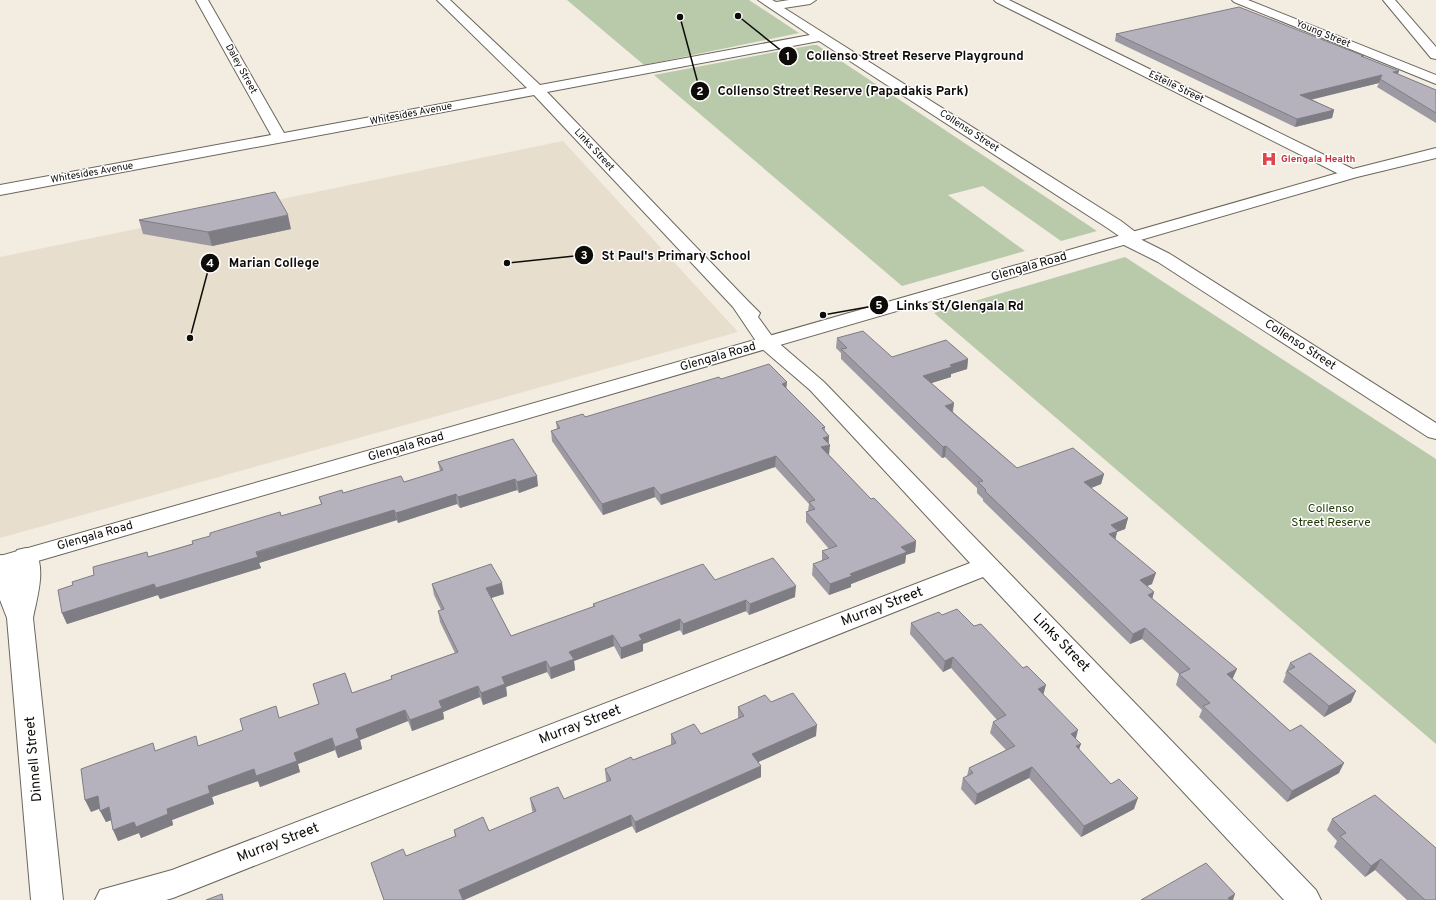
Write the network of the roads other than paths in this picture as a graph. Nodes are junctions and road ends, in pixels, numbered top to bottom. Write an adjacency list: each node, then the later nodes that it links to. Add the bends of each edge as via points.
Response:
1 (202, 0): 16 (street, Daley Street)
2 (443, 0): 15 (street, Links Street)
3 (810, 0): 7 (street)
4 (1000, 0): 18 (street, Estelle Street)
5 (1238, 0): 12 (street, Young Street)
6 (1389, 0): 8 (street)
7 (769, 3): 9 (street, Collenso Street)
8 (1419, 36): 10 (street); 11 (street)
9 (822, 37): 15 (street, Whitesides Avenue); 20 (street, Collenso Street)
10 (1436, 37)
11 (1436, 55)
12 (1409, 69): 13 (street, Young Street); 14 (street, Young Street)
13 (1436, 75)
14 (1436, 80)
15 (537, 90): 16 (street, Whitesides Avenue); 21 (street, Links Street, via 740,304 756,329)
16 (280, 138): 19 (street, Whitesides Avenue)
17 (1436, 153): 18 (street, Glengala Road)
18 (1351, 174): 20 (street, Glengala Road)
19 (0, 190)
20 (1132, 238): 21 (street, Glengala Road); 22 (street, Collenso Street)
21 (774, 341): 23 (street, Glengala Road); 25 (street, Links Street)
22 (1436, 432)
23 (26, 556): 24 (street, Glengala Road); 26 (street, Dinnell Street, via 28,577)
24 (1, 563): 26 (street, Dinnell Street, via 6,584)
25 (987, 566): 27 (street, Murray Street); 31 (street, Links Street)
26 (20, 618): 28 (street, Dinnell Street)
27 (173, 884): 29 (street, Murray Street); 30 (street, Murray Street)
28 (47, 900)
29 (111, 900)
30 (144, 900)
31 (1305, 900)

